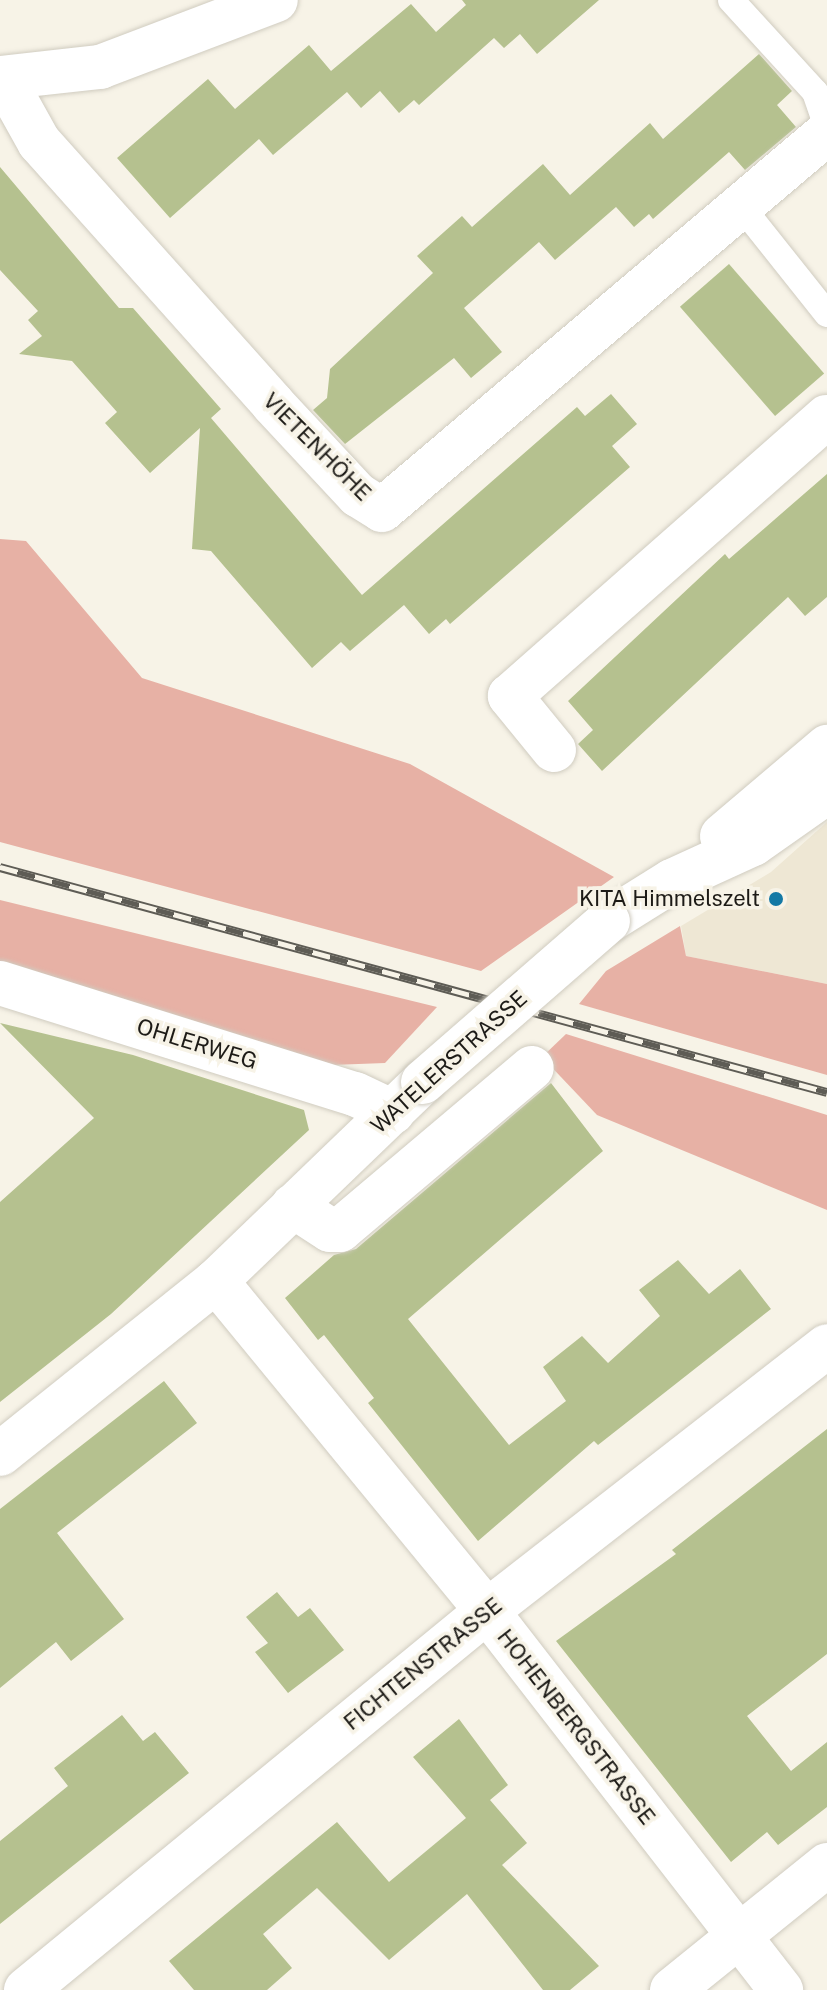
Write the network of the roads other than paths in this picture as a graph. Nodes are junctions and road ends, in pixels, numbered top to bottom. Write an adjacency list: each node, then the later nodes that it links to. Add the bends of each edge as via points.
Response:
1 (276, 0): 3 (street, via 100,67)
2 (731, 0): 4 (lane)
3 (2, 81): 7 (street, VIETENHÖHE, via 39,142 294,427 358,495 382,510)
4 (821, 86): 5 (lane)
5 (827, 127)
6 (827, 133): 7 (street, VIETENHÖHE)
7 (741, 206): 8 (lane)
8 (827, 314)
9 (827, 417): 11 (street, via 510,696)
10 (827, 747): 13 (street)
11 (554, 750)
12 (827, 792): 13 (street, via 753,844)
13 (672, 881): 16 (street, WATELERSTRASSE, bridge, via 608,921)
14 (0, 983): 16 (street, OHLERWEG, via 355,1094)
15 (532, 1068): 17 (street, via 340,1230 330,1230)
16 (408, 1097): 17 (street, WATELERSTRASSE)
17 (293, 1206): 18 (street, WATELERSTRASSE)
18 (216, 1281): 20 (street, WATELERSTRASSE); 21 (street, HOHENBERGSTRASSE)
19 (827, 1346): 21 (street, FICHTENSTRASSE)
20 (0, 1454)
21 (487, 1611): 23 (street, HOHENBERGSTRASSE); 24 (street, FICHTENSTRASSE)
22 (827, 1865): 23 (street)
23 (738, 1934): 25 (street); 26 (street, HOHENBERGSTRASSE)
24 (26, 1990)
25 (672, 1990)
26 (781, 1990)

